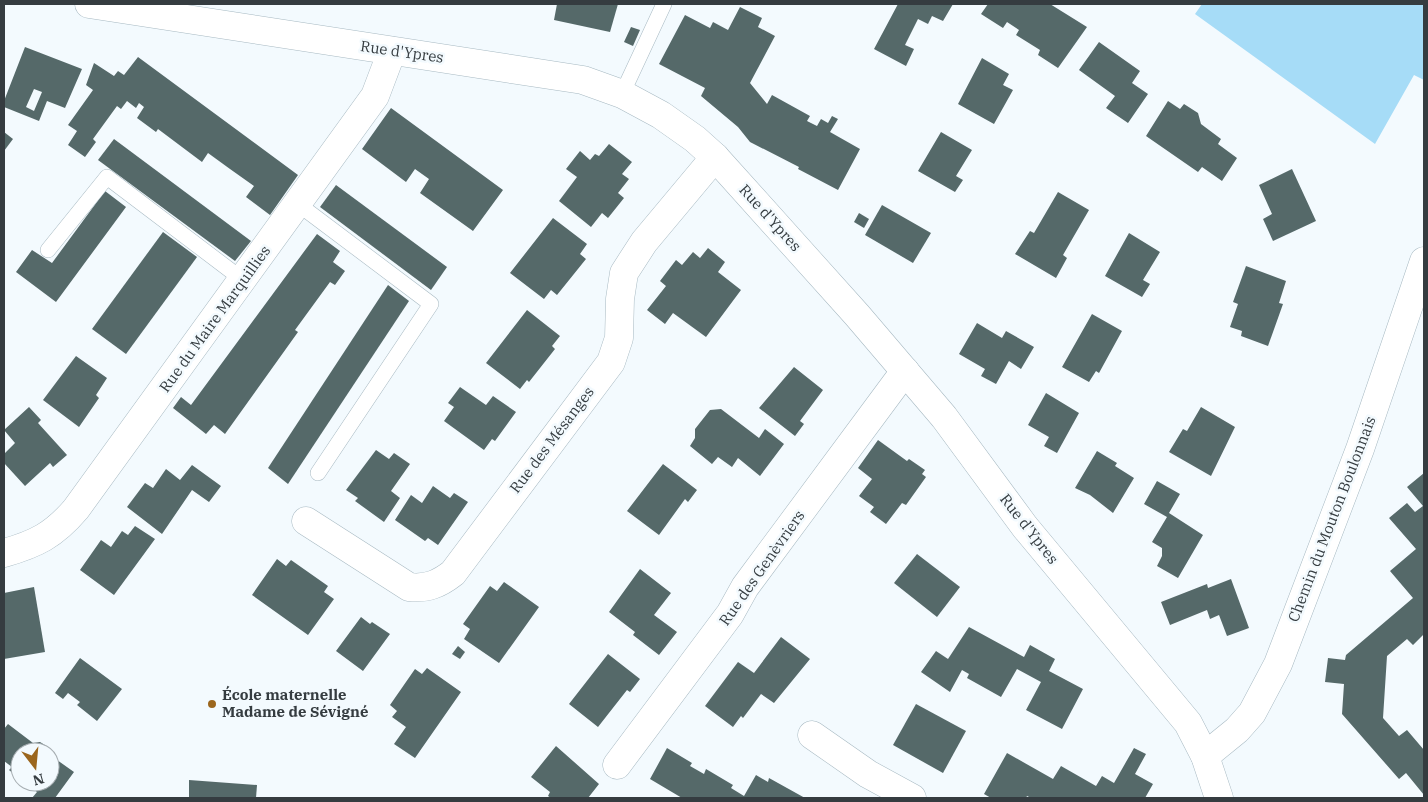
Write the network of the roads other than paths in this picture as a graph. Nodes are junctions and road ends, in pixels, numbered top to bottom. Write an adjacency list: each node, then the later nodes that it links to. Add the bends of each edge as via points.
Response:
1 (89, 4): 3 (street, Rue d'Ypres)
2 (664, 4): 4 (lane)
3 (392, 51): 4 (street, Rue d'Ypres, via 583,80); 6 (street, Rue du Maire Marquillies, via 375,96)
4 (622, 94): 5 (street, Rue d'Ypres, via 669,120)
5 (715, 157): 10 (street, Rue d'Ypres); 12 (street, Rue des Mésanges, via 644,242 624,273 619,338 611,362 452,573 432,586 409,587)
6 (298, 204): 9 (street, Rue du Maire Marquillies); 11 (lane, via 431,304)
7 (48, 250): 9 (lane, via 107,176)
8 (1424, 261): 15 (street, Chemin du Mouton Boulonnais, via 1360,449 1278,664 1252,713 1238,730)
9 (243, 280): 13 (street, Rue du Maire Marquillies, via 66,521 39,541)
10 (905, 371): 15 (street, Rue d'Ypres, via 1043,549 1173,702); 16 (street, Rue des Genèvriers)
11 (318, 473)
12 (306, 521)
13 (4, 553)
14 (812, 735): 17 (street, via 868,774)
15 (1205, 756): 18 (street, Rue d'Ypres)
16 (617, 764)
17 (912, 798)
18 (1218, 798)

